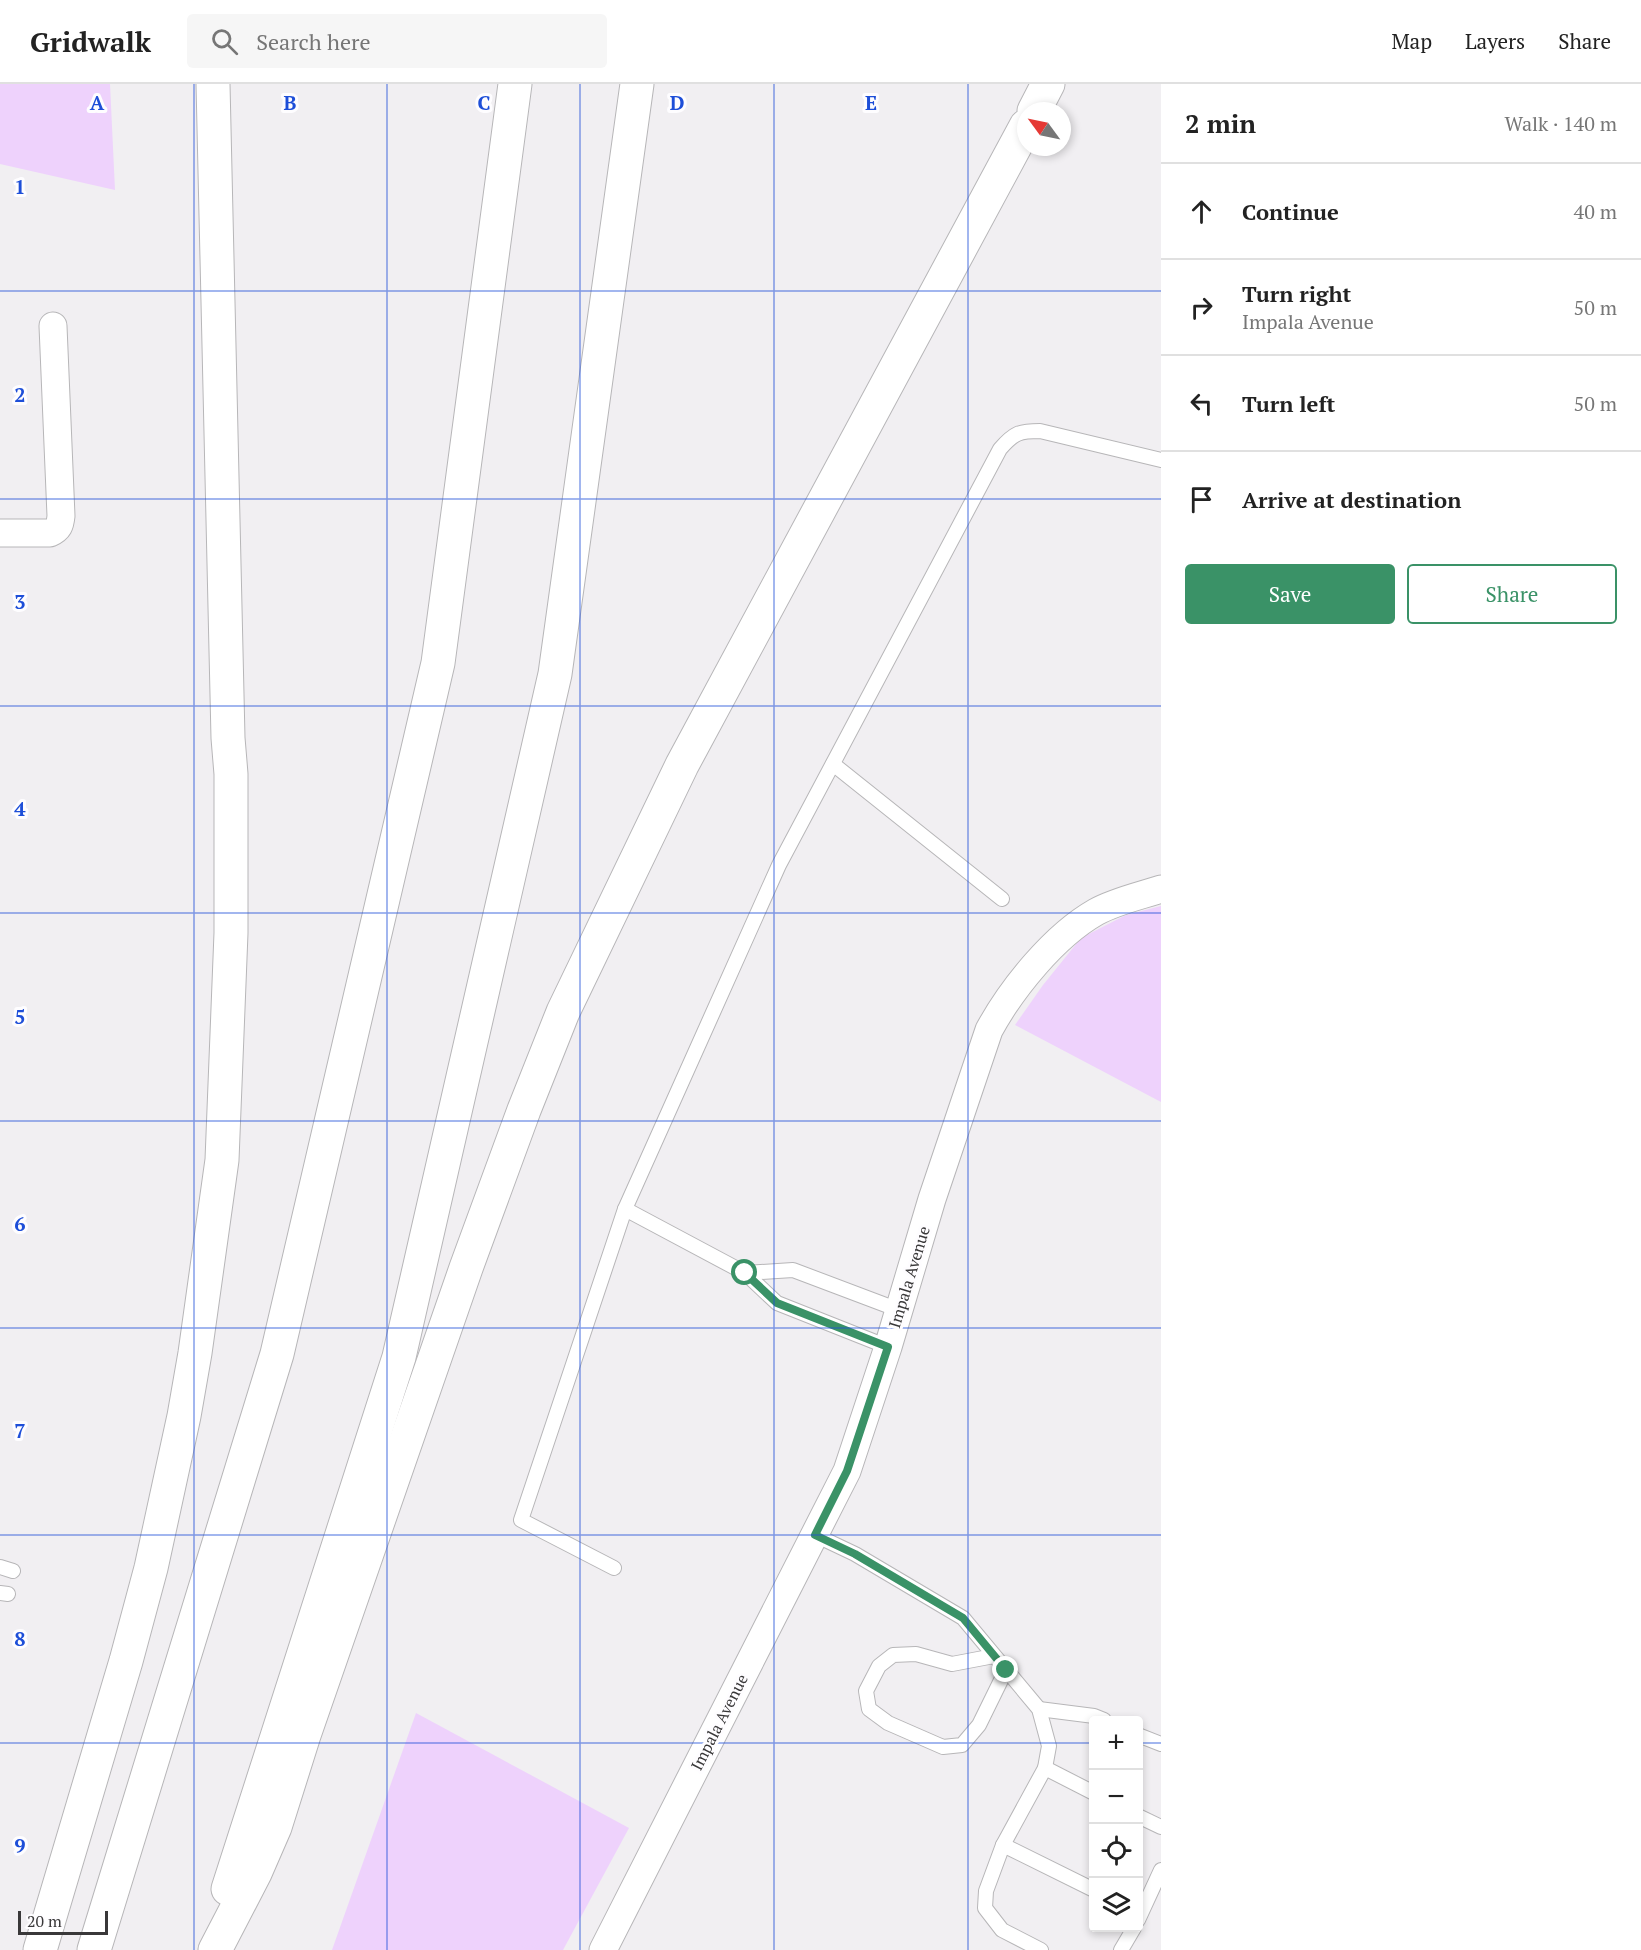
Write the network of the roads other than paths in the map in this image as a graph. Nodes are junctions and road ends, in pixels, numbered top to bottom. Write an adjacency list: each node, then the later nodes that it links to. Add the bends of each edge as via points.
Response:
1 (213, 84): 34 (highway, via 231,774 231,933 222,1160 193,1364 151,1568)
2 (515, 84): 35 (highway, via 438,663 277,1354)
3 (637, 84): 36 (highway, via 555,674 401,1346)
4 (1048, 84): 5 (highway)
5 (1039, 102)
6 (1017, 143): 37 (highway, via 682,765 563,1012 462,1279 275,1827)
7 (53, 326): 9 (street, via 60,525 51,533)
8 (1161, 460): 10 (lane, via 1040,431 1012,436 1000,449)
9 (0, 532)
10 (833, 764): 12 (lane); 13 (lane, via 779,865)
11 (1161, 889): 15 (street, Impala Avenue, via 1099,911 1073,926 1002,1006 989,1030)
12 (1002, 899)
13 (625, 1209): 14 (lane); 18 (lane, via 521,1520)
14 (745, 1273): 15 (lane, via 793,1270); 16 (lane, via 777,1303)
15 (899, 1310): 16 (street, Impala Avenue)
16 (888, 1347): 17 (street, Impala Avenue, via 847,1471)
17 (815, 1535): 19 (lane, via 963,1618); 38 (street, Impala Avenue)
18 (614, 1568)
19 (994, 1656): 20 (lane); 20 (lane, via 952,1664 916,1654 893,1655 879,1666 866,1691 870,1709 888,1723 943,1747 962,1746 979,1725)
20 (1006, 1670): 21 (lane)
21 (1039, 1709): 22 (lane); 25 (lane, via 1049,1746)
22 (1094, 1716)
23 (1143, 1737): 24 (lane)
24 (1161, 1744)
25 (1045, 1768): 26 (lane); 29 (lane)
26 (1089, 1790)
27 (1143, 1818): 28 (lane)
28 (1161, 1827)
29 (1003, 1845): 31 (lane); 39 (lane, via 986,1891 986,1908 1002,1930)
30 (1161, 1870): 32 (lane)
31 (1089, 1888)
32 (1143, 1909)
33 (1132, 1932): 40 (lane)
34 (40, 1950)
35 (94, 1950)
36 (208, 1950)
37 (215, 1950)
38 (603, 1950)
39 (1041, 1950)
40 (1121, 1950)

